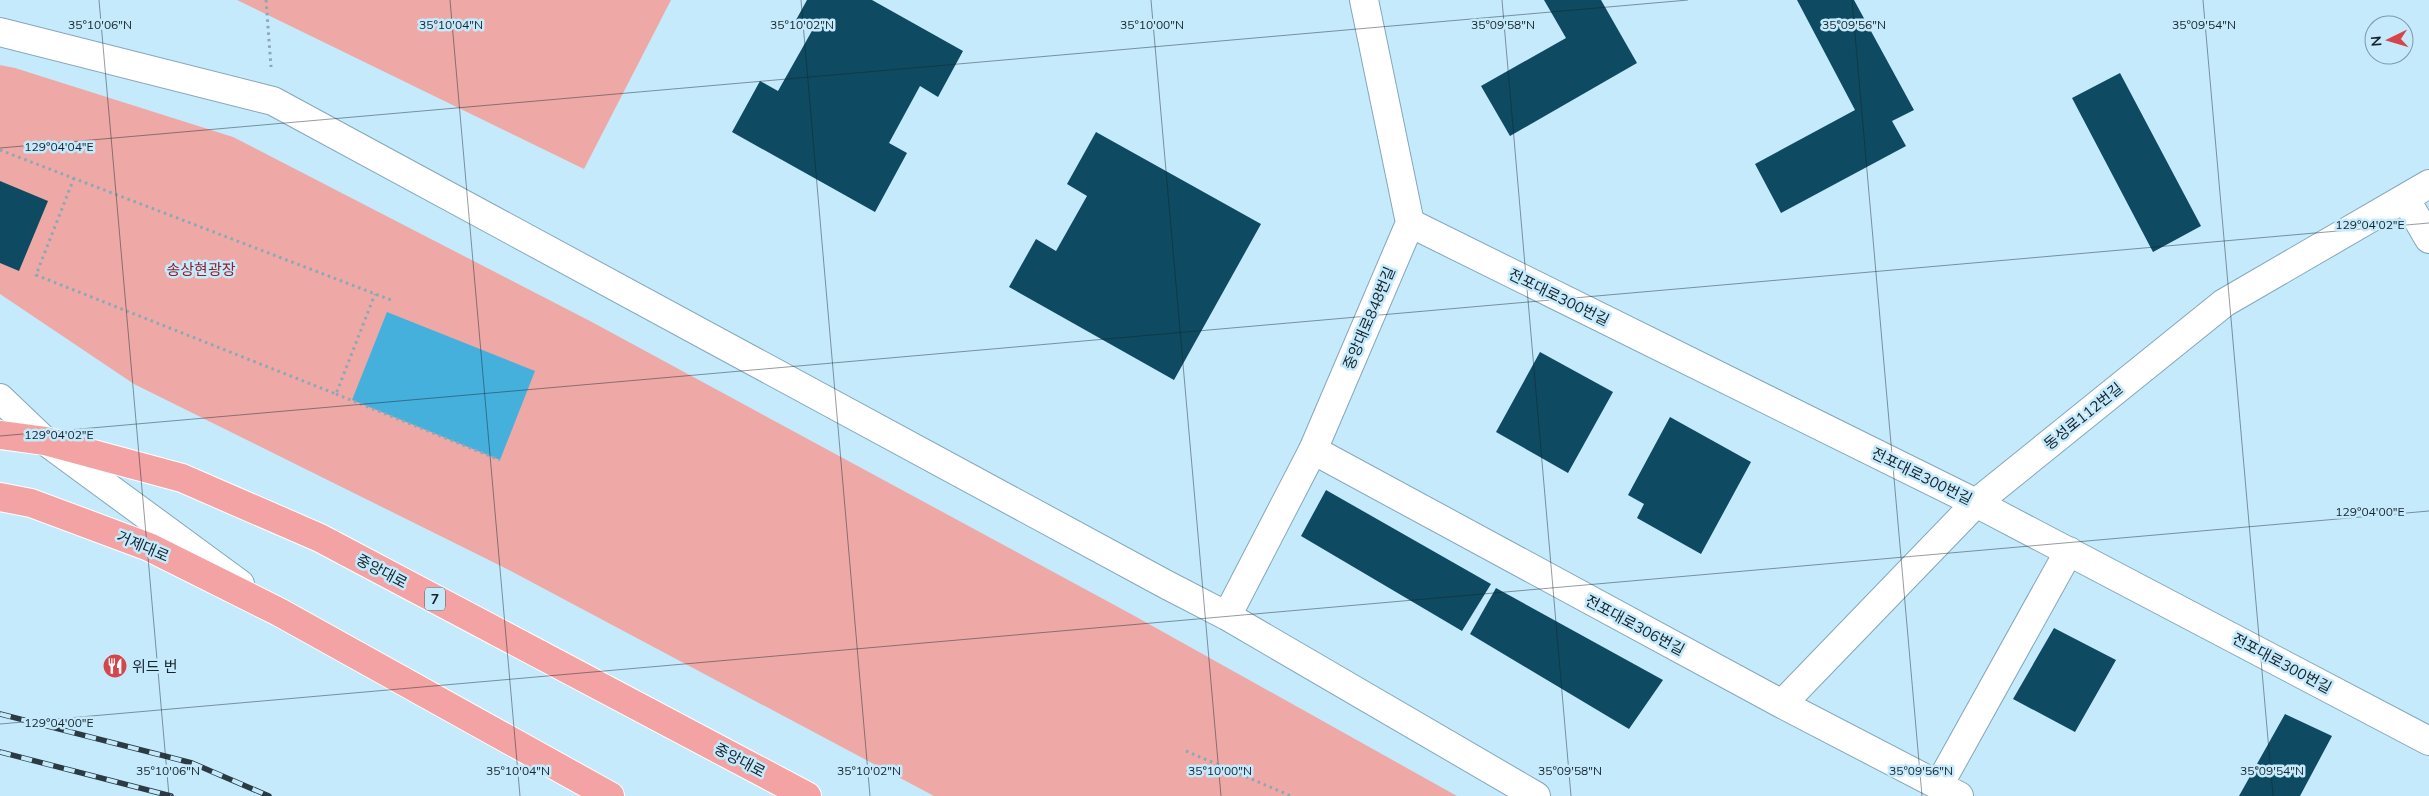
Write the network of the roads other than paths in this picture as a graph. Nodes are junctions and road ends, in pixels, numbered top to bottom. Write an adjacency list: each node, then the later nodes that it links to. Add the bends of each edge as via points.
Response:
1 (1364, 0): 5 (street)
2 (0, 32): 15 (street, via 273,101)
3 (2429, 184): 4 (street, 동성로112번길)
4 (2405, 198): 6 (street); 12 (street, 동성로112번길, via 2224,303)
5 (1410, 223): 10 (street, 중앙대로848번길); 12 (street, 전포대로300번길)
6 (2429, 239)
7 (0, 398): 9 (street, 중앙대로 / 7)
8 (0, 436): 9 (main road)
9 (45, 441): 14 (street, 중앙대로 / 7); 20 (main road, 중앙대로 / 7, via 182,478 320,538)
10 (1313, 450): 15 (street, 중앙대로848번길); 16 (street, 전포대로306번길)
11 (0, 498): 14 (main road, 거제대로, via 31,504 149,546)
12 (1976, 503): 13 (street, 전포대로300번길); 16 (street, 동성로112번길)
13 (2069, 551): 17 (street, 전포대로300번길); 18 (street)
14 (279, 612): 19 (main road, 중앙대로 / 7)
15 (1227, 616): 21 (street)
16 (1782, 704): 18 (street, 전포대로306번길)
17 (2429, 741)
18 (1949, 791)
19 (610, 796)
20 (807, 796)
21 (1536, 796)

